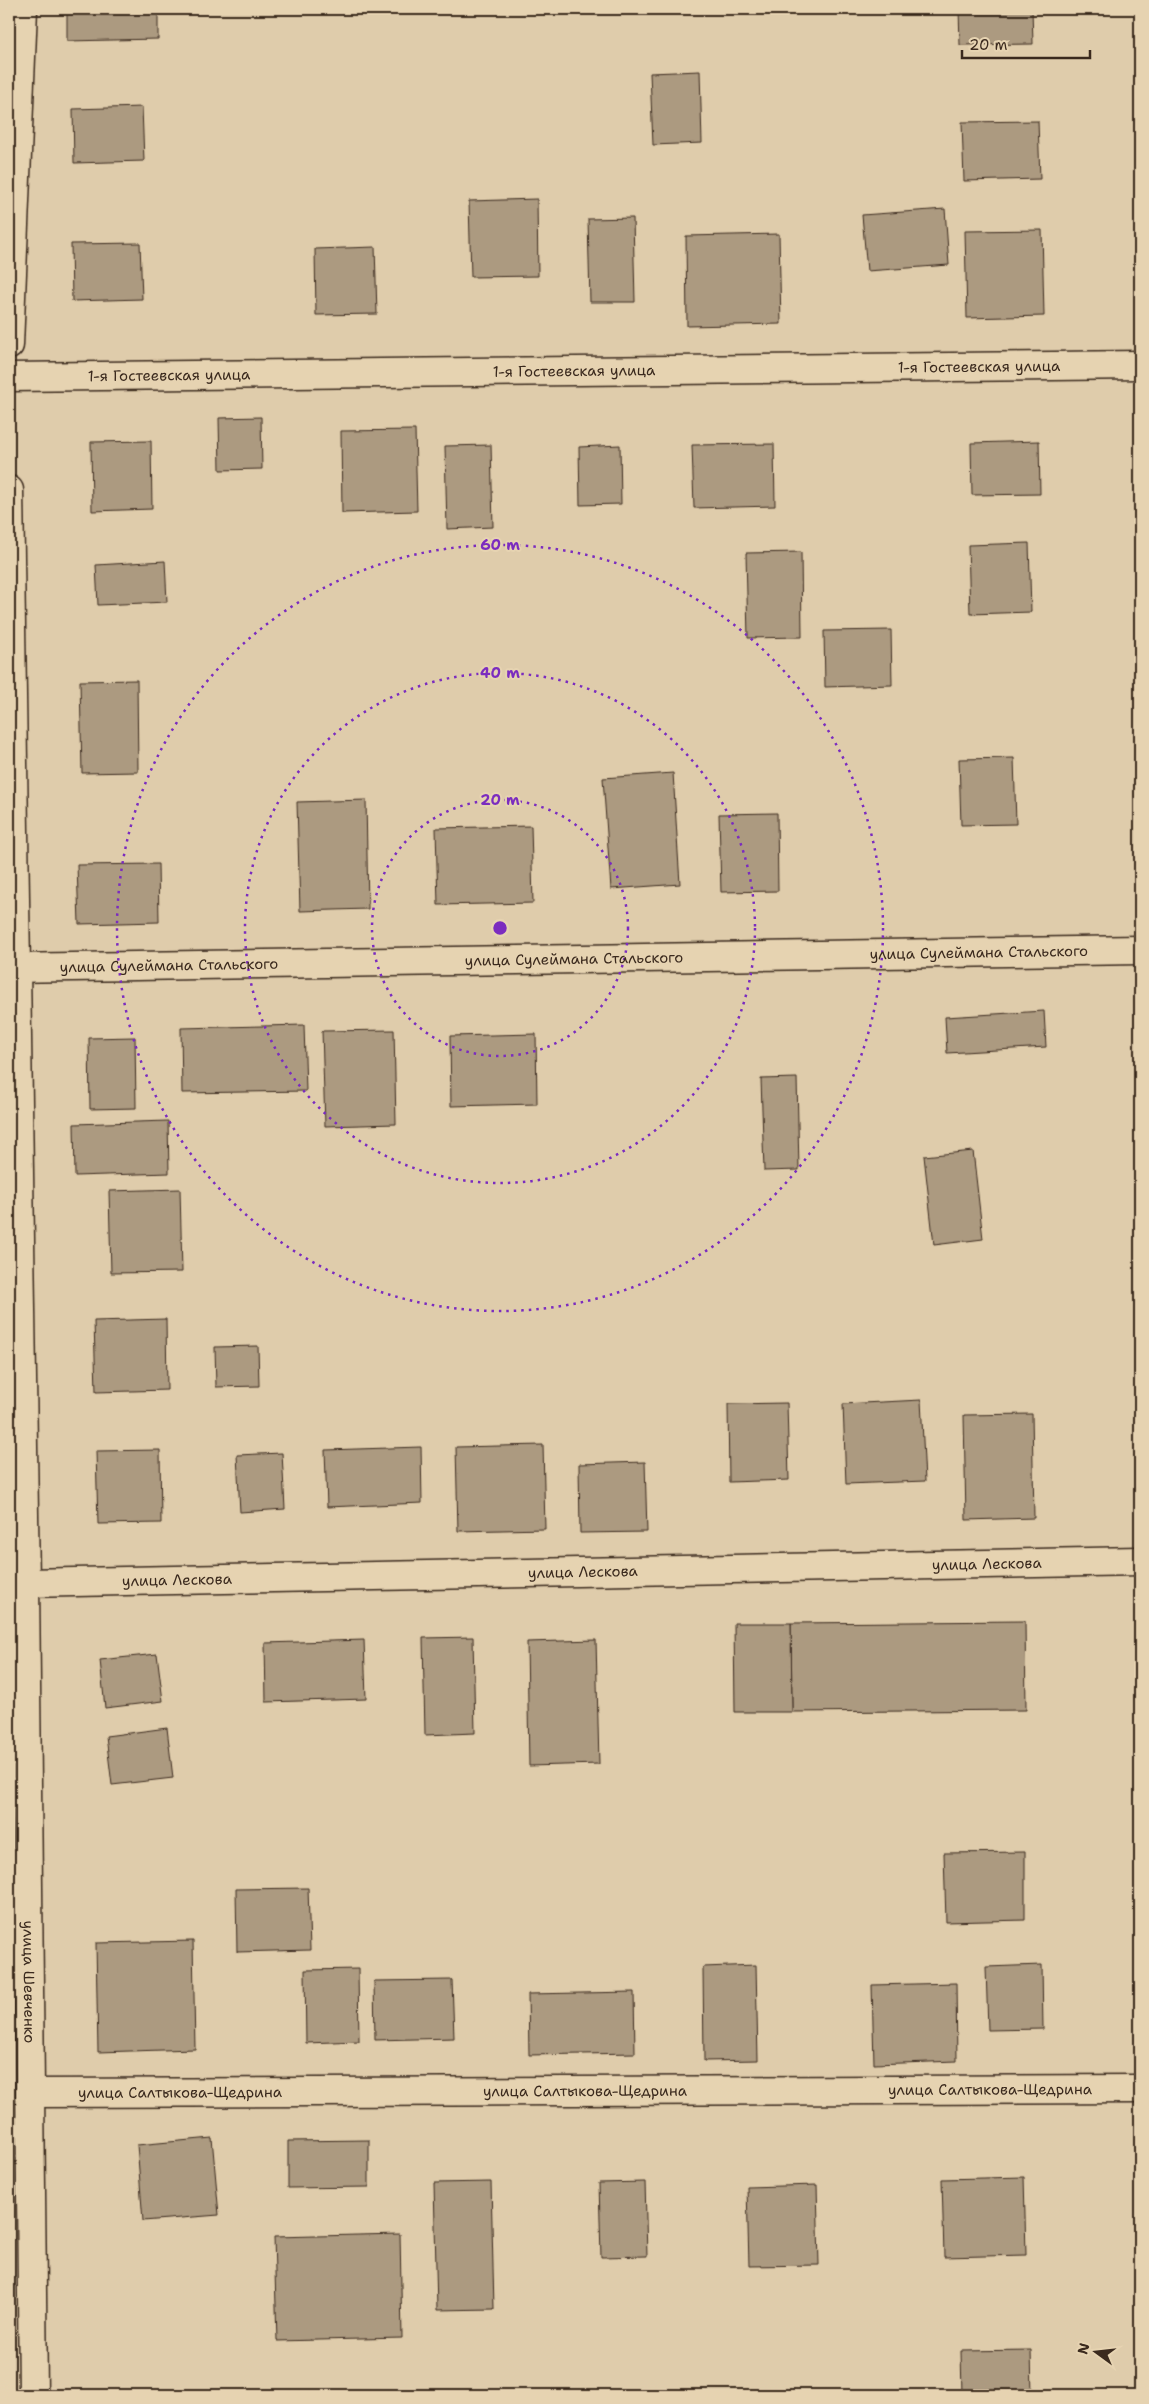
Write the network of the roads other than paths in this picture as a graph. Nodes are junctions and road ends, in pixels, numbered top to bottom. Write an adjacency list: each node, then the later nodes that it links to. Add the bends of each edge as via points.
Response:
1 (23, 9): 2 (street)
2 (9, 345)
3 (1140, 365): 4 (street, 1-я Гостеевская улица)
4 (9, 377)
5 (9, 490): 7 (street, улица Шевченко)
6 (1140, 950): 7 (street, улица Сулеймана Стальского)
7 (12, 968): 9 (street, улица Шевченко)
8 (1140, 1561): 9 (street, улица Лескова)
9 (25, 1583): 11 (street, улица Шевченко)
10 (1140, 2089): 11 (street, улица Салтыкова-Щедрина)
11 (30, 2093): 12 (street, улица Шевченко)
12 (33, 2395)

